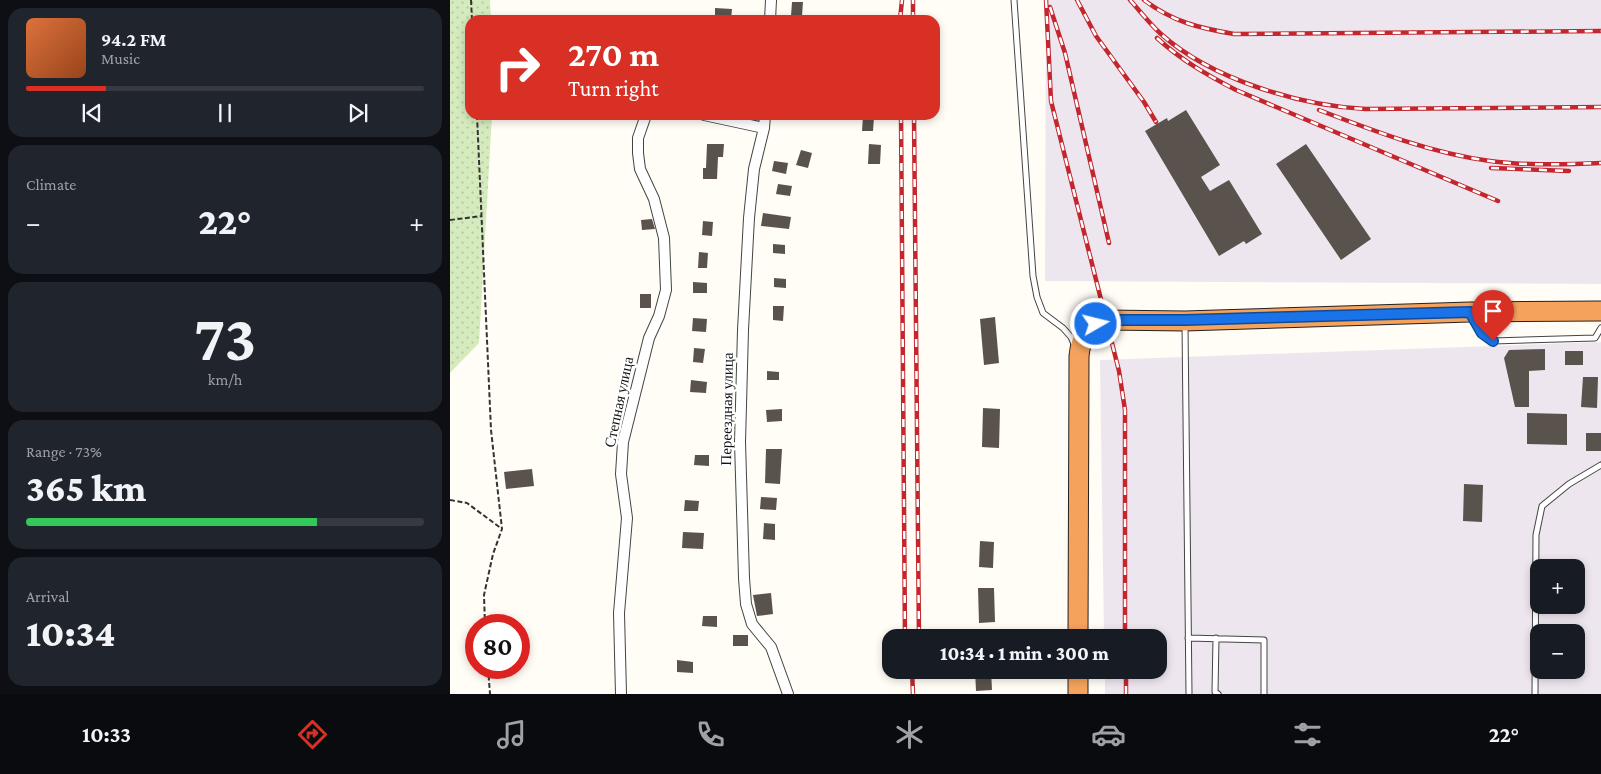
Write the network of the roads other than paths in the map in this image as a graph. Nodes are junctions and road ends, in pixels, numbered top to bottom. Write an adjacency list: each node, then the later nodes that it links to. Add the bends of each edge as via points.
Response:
1 (771, 0): 3 (street)
2 (1014, 0): 12 (lane, via 1035,290 1043,313 1071,337)
3 (770, 15)
4 (644, 120): 18 (street, Степная улица, via 638,138 638,154 640,169 654,199 664,238 666,290 649,338 623,442 621,474 628,518 619,613)
5 (727, 120): 7 (street)
6 (765, 120): 7 (street, Переездная улица)
7 (764, 128): 19 (street, Переездная улица, via 754,169 748,218 743,330 740,442 744,578 752,624 771,647)
8 (1601, 311): 9 (highway)
9 (1470, 312): 10 (highway); 11 (lane, via 1482,333 1493,341 1595,338)
10 (1185, 320): 12 (highway, via 1106,320 1086,331); 15 (lane)
11 (1601, 328)
12 (1079, 356): 14 (highway)
13 (1601, 465): 24 (lane, via 1569,484 1542,506 1536,535)
14 (1078, 629)
15 (1188, 638): 16 (lane); 21 (lane)
16 (1216, 638): 22 (lane); 23 (lane, via 1264,640)
17 (1078, 679): 20 (highway)
18 (621, 694)
19 (788, 694)
20 (1078, 694)
21 (1189, 694)
22 (1218, 694)
23 (1264, 694)
24 (1535, 694)

